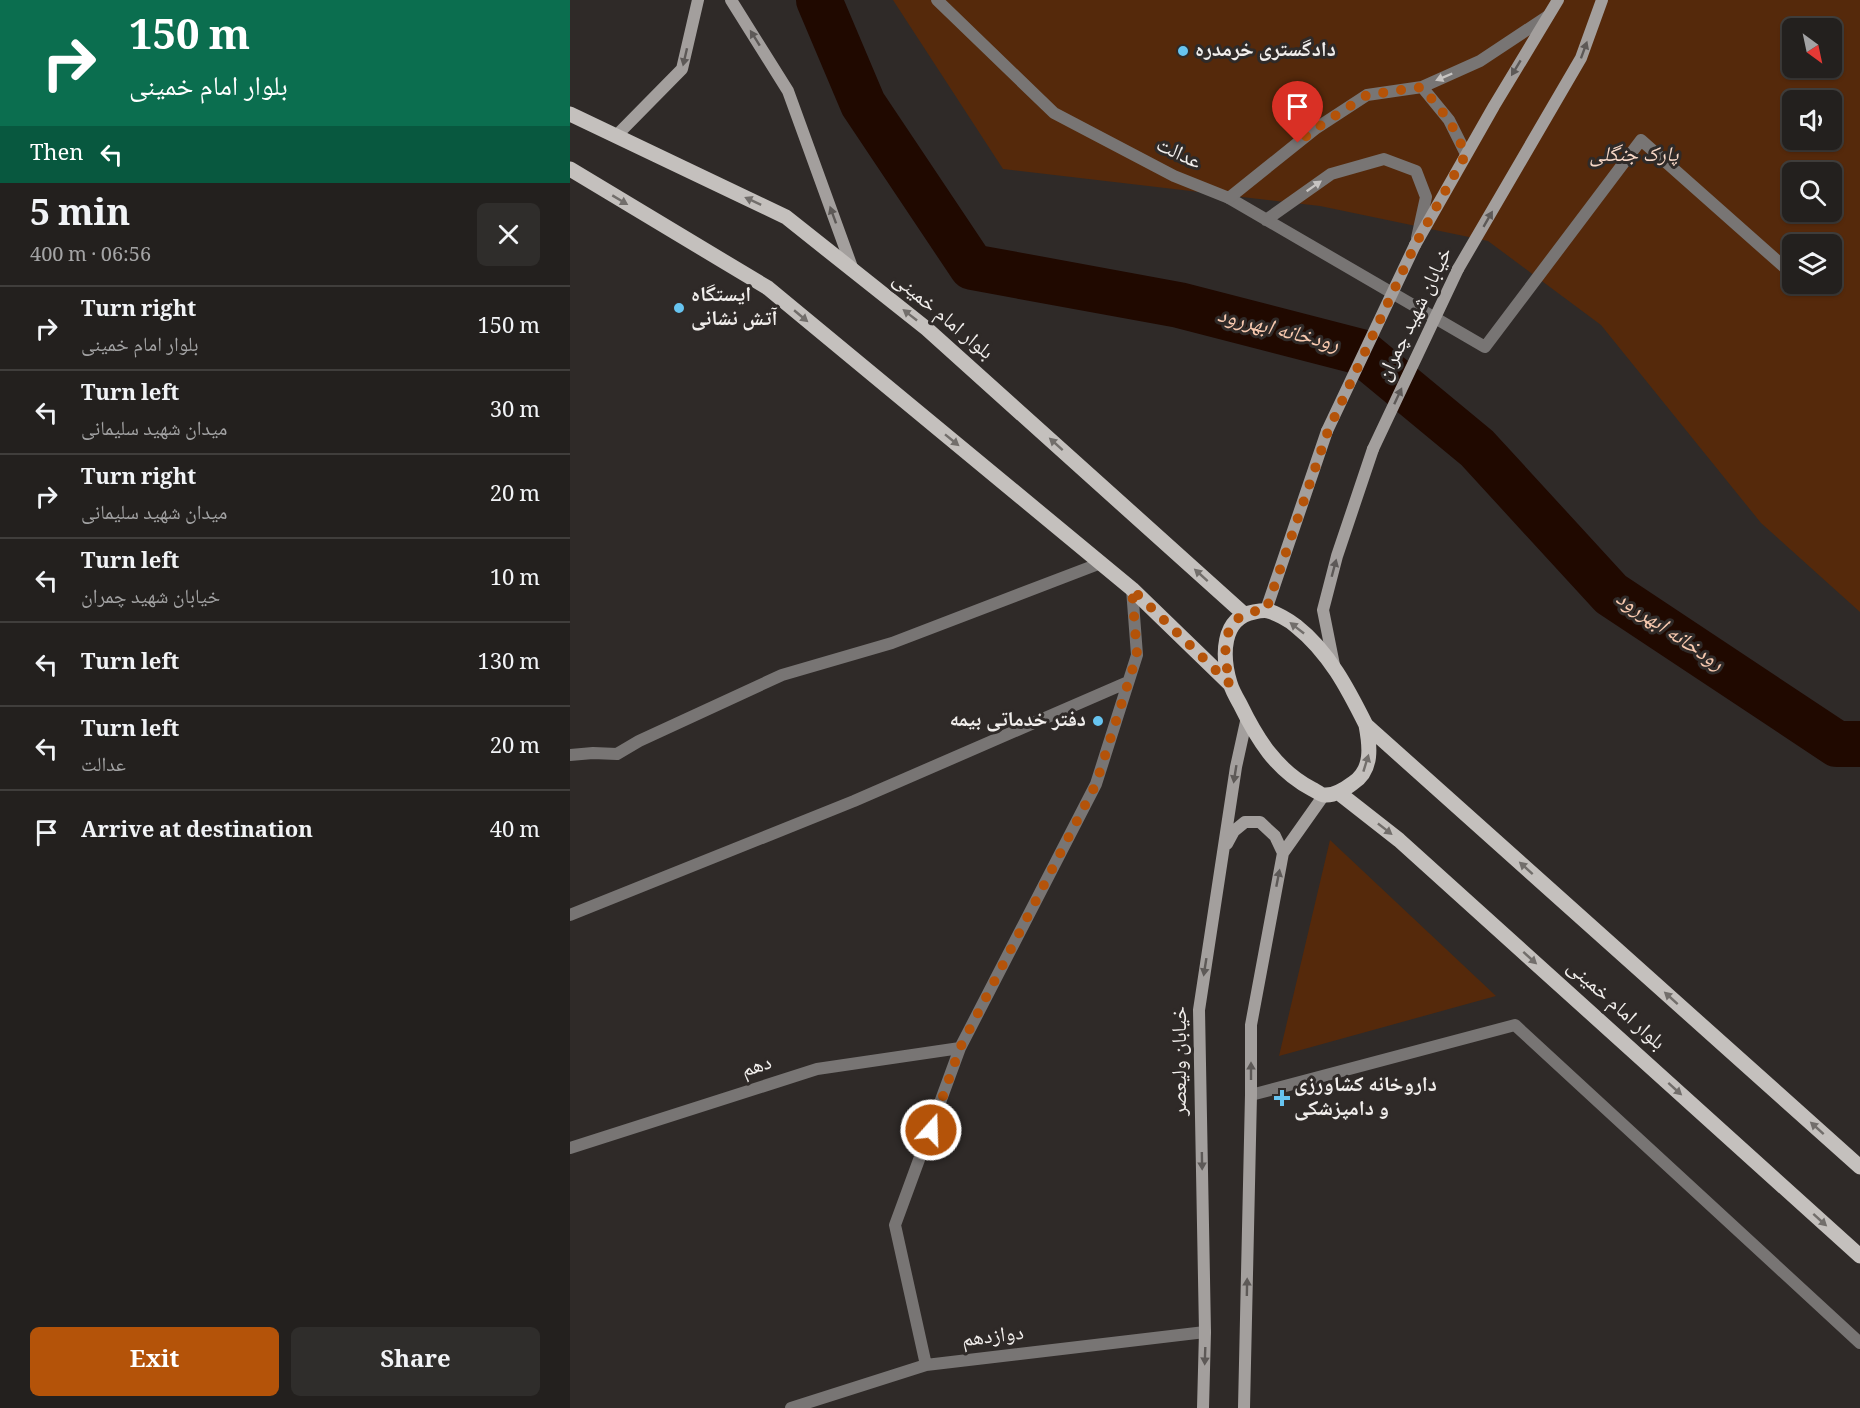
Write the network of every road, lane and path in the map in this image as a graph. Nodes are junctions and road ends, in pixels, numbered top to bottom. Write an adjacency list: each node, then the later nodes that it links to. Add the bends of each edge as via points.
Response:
1 (698, 0): 9 (main road, one-way to 9, via 682,69)
2 (731, 0): 16 (main road, one-way to 2, via 788,91)
3 (937, 0): 12 (street, عدالت, via 1054,113 1174,176)
4 (1558, 0): 6 (main road, خیابان شهید چمران)
5 (1602, 0): 21 (main road, خیابان شهید چمران, one-way to 5, bridge, via 1323,610 1373,449 1458,269 1581,58)
6 (1548, 16): 7 (street, one-way to 7, via 1480,62); 10 (main road, خیابان شهید چمران, one-way to 10)
7 (1422, 87): 10 (street, via 1449,120); 12 (street, via 1367,95 1315,129)
8 (570, 114): 9 (main road, بلوار امام خمینی)
9 (616, 136): 16 (main road, بلوار امام خمینی, one-way to 9, via 786,217)
10 (1466, 154): 14 (main road, خیابان شهید چمران)
11 (570, 170): 17 (main road, one-way to 17, via 768,288)
12 (1229, 198): 13 (street, عدالت)
13 (1266, 220): 14 (street, one-way to 14, via 1331,174 1384,159 1416,171 1426,197); 15 (street, عدالت, via 1485,347 1641,140)
14 (1415, 245): 19 (main road, خیابان شهید چمران, bridge, via 1328,431)
15 (1782, 265)
16 (853, 270): 20 (main road, بلوار امام خمینی, one-way to 16, via 927,329)
17 (1101, 563): 18 (main road); 26 (street, via 892,643 782,675 617,754)
18 (1132, 589): 22 (street, via 1137,655); 23 (main road)
19 (1266, 610): 20 (main road); 21 (main road, one-way to 19, via 1294,625)
20 (1244, 614): 23 (main road, via 1231,626 1226,640)
21 (1334, 666): 25 (main road)
22 (1128, 682): 30 (street, via 854,801); 31 (street, via 1096,784)
23 (1230, 684): 24 (main road, بلوار امام خمینی)
24 (1247, 717): 27 (main road, بلوار امام خمینی, via 1279,766 1303,784); 28 (main road, خیابان ولیعصر, one-way to 28)
25 (1366, 726): 27 (main road, one-way to 25, via 1360,779 1368,763 1370,744); 34 (main road, بلوار امام خمینی, one-way to 25)
26 (570, 755)
27 (1331, 794): 29 (main road); 35 (main road, بلوار امام خمینی, one-way to 35, via 1399,840)
28 (1224, 849): 29 (main road, via 1234,831 1245,822 1260,822 1275,836); 36 (main road, خیابان ولیعصر, one-way to 36, via 1198,1010)
29 (1283, 853): 32 (main road, one-way to 29, via 1251,1024)
30 (570, 915)
31 (960, 1048): 33 (street, دهم, via 817,1070); 38 (street, via 895,1225)
32 (1251, 1095): 37 (street, via 1515,1025); 41 (main road, one-way to 32)
33 (570, 1148)
34 (1860, 1167)
35 (1860, 1256)
36 (1205, 1332): 38 (street, دوازدهم); 40 (main road, خیابان ولیعصر, one-way to 40)
37 (1860, 1343)
38 (926, 1365): 39 (street, دوازدهم)
39 (791, 1408)
40 (1203, 1408)
41 (1244, 1408)

